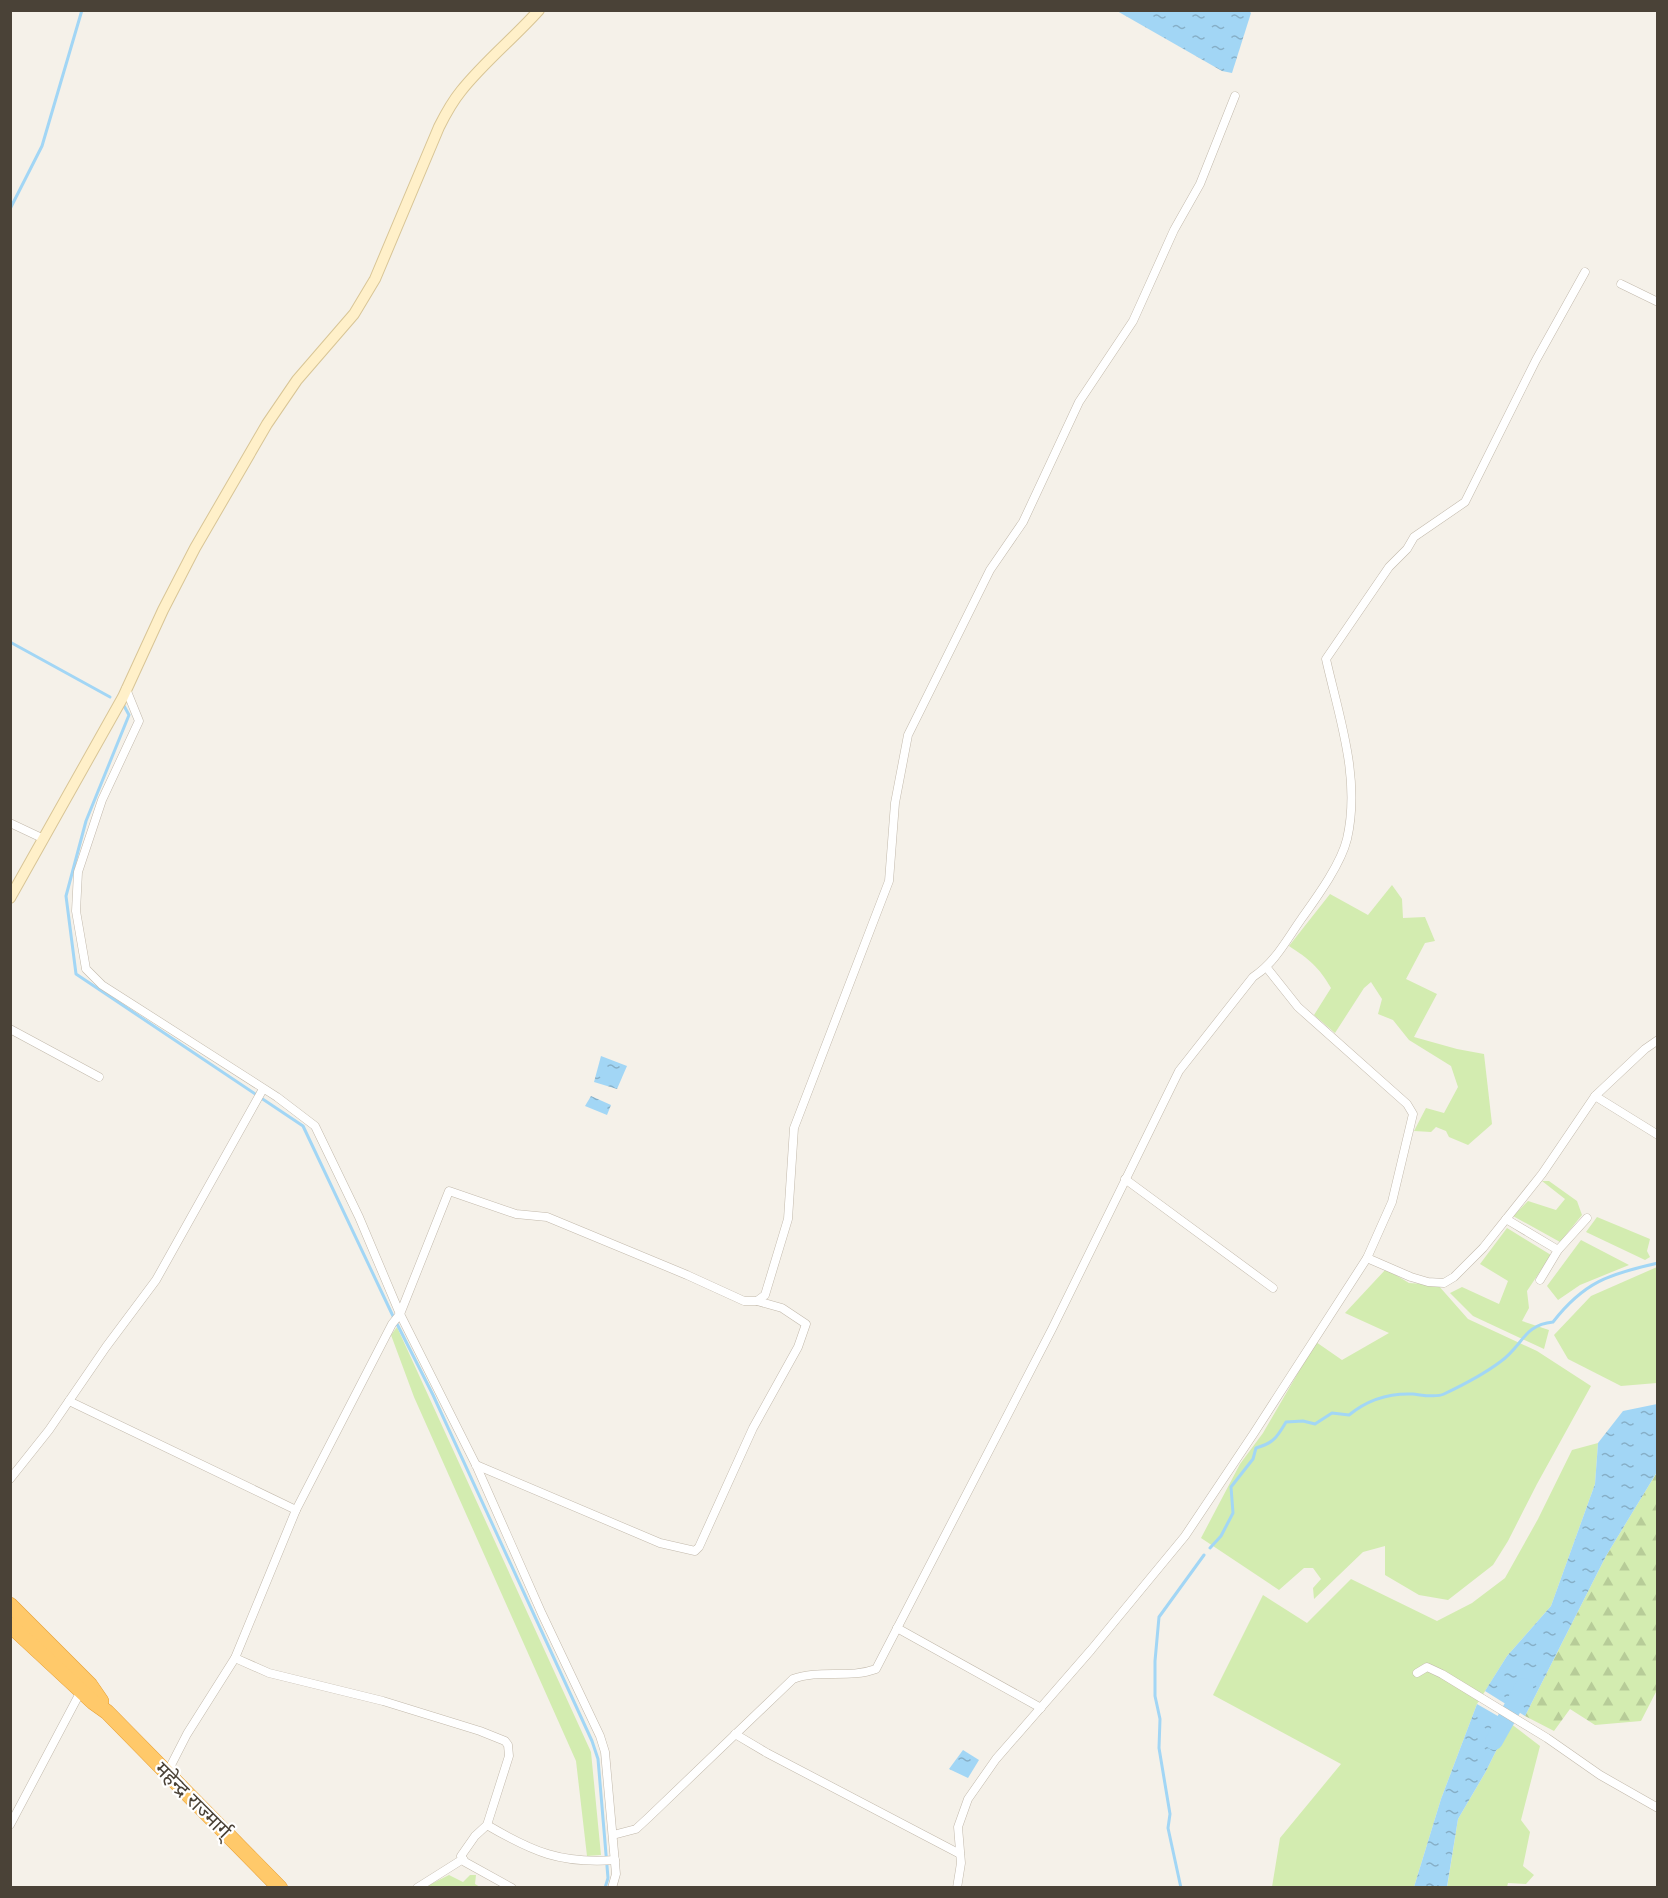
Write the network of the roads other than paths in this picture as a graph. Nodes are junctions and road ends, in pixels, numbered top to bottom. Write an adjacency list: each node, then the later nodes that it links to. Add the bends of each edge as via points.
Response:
1 (539, 10): 6 (main road, via 475,75 448,111 371,287 267,424 195,548)
2 (1235, 96): 24 (street, via 1200,184 1174,230 1133,321 1079,402 1023,522 990,570 908,735 895,803 889,881 794,1128 788,1219 765,1295)
3 (1585, 272): 10 (street, via 1465,502 1414,537 1326,659 1353,787 1347,841 1324,887)
4 (1621, 284): 5 (street)
5 (1658, 302)
6 (126, 689): 8 (main road); 14 (street, via 139,721 102,800 78,872 76,911 86,969 102,985)
7 (10, 823): 8 (street)
8 (44, 839): 9 (main road)
9 (10, 898)
10 (1267, 968): 17 (street, via 1253,977 1179,1071); 21 (street, via 1298,1006 1407,1104 1413,1114 1392,1202)
11 (10, 1029): 13 (street)
12 (1658, 1040): 15 (street)
13 (99, 1077)
14 (263, 1089): 25 (street, via 315,1126); 26 (street, via 156,1280)
15 (1595, 1096): 16 (street); 19 (street)
16 (1658, 1135)
17 (1125, 1179): 23 (street); 32 (street)
18 (1587, 1218): 20 (street)
19 (1506, 1219): 20 (street); 21 (street, via 1483,1248 1444,1283 1411,1277)
20 (1558, 1250): 22 (street)
21 (1367, 1257): 36 (street, via 1185,1536)
22 (1540, 1280)
23 (1273, 1288)
24 (757, 1301): 25 (street, via 744,1301 547,1217 516,1214 449,1191); 27 (street, via 782,1308 806,1324 695,1551 660,1543)
25 (400, 1314): 27 (street); 29 (street)
26 (69, 1401): 28 (street); 29 (street)
27 (476, 1464): 43 (street, via 600,1736)
28 (10, 1479)
29 (296, 1510): 33 (street)
30 (10, 1605): 37 (highway, महेन्द्र राज्मार्ग्, via 90,1685)
31 (10, 1625): 35 (highway, महेन्द्र राज्मार्ग्)
32 (897, 1628): 36 (street); 38 (street, via 876,1669 793,1679)
33 (235, 1658): 39 (street); 42 (street, via 269,1673 383,1701 505,1741 509,1756)
34 (1417, 1673): 40 (street, via 1427,1667 1442,1674)
35 (81, 1690): 37 (highway, महेन्द्र राज्मार्ग्); 41 (street)
36 (1041, 1708): 44 (street, via 996,1759 968,1799 958,1827)
37 (106, 1712): 39 (highway, महेन्द्र राज्मार्ग्)
38 (735, 1734): 43 (street, via 636,1828); 44 (street)
39 (167, 1773): 48 (highway, महेन्द्र राज्मार्ग्)
40 (1658, 1808)
41 (10, 1825)
42 (487, 1825): 45 (street, via 465,1848); 46 (street, via 539,1853 582,1861)
43 (613, 1835): 46 (street)
44 (960, 1854): 47 (street)
45 (463, 1859): 49 (street); 50 (street)
46 (615, 1860): 51 (street)
47 (957, 1886): 52 (street)
48 (280, 1887)
49 (417, 1887)
50 (512, 1887)
51 (612, 1887)
52 (967, 1887)

